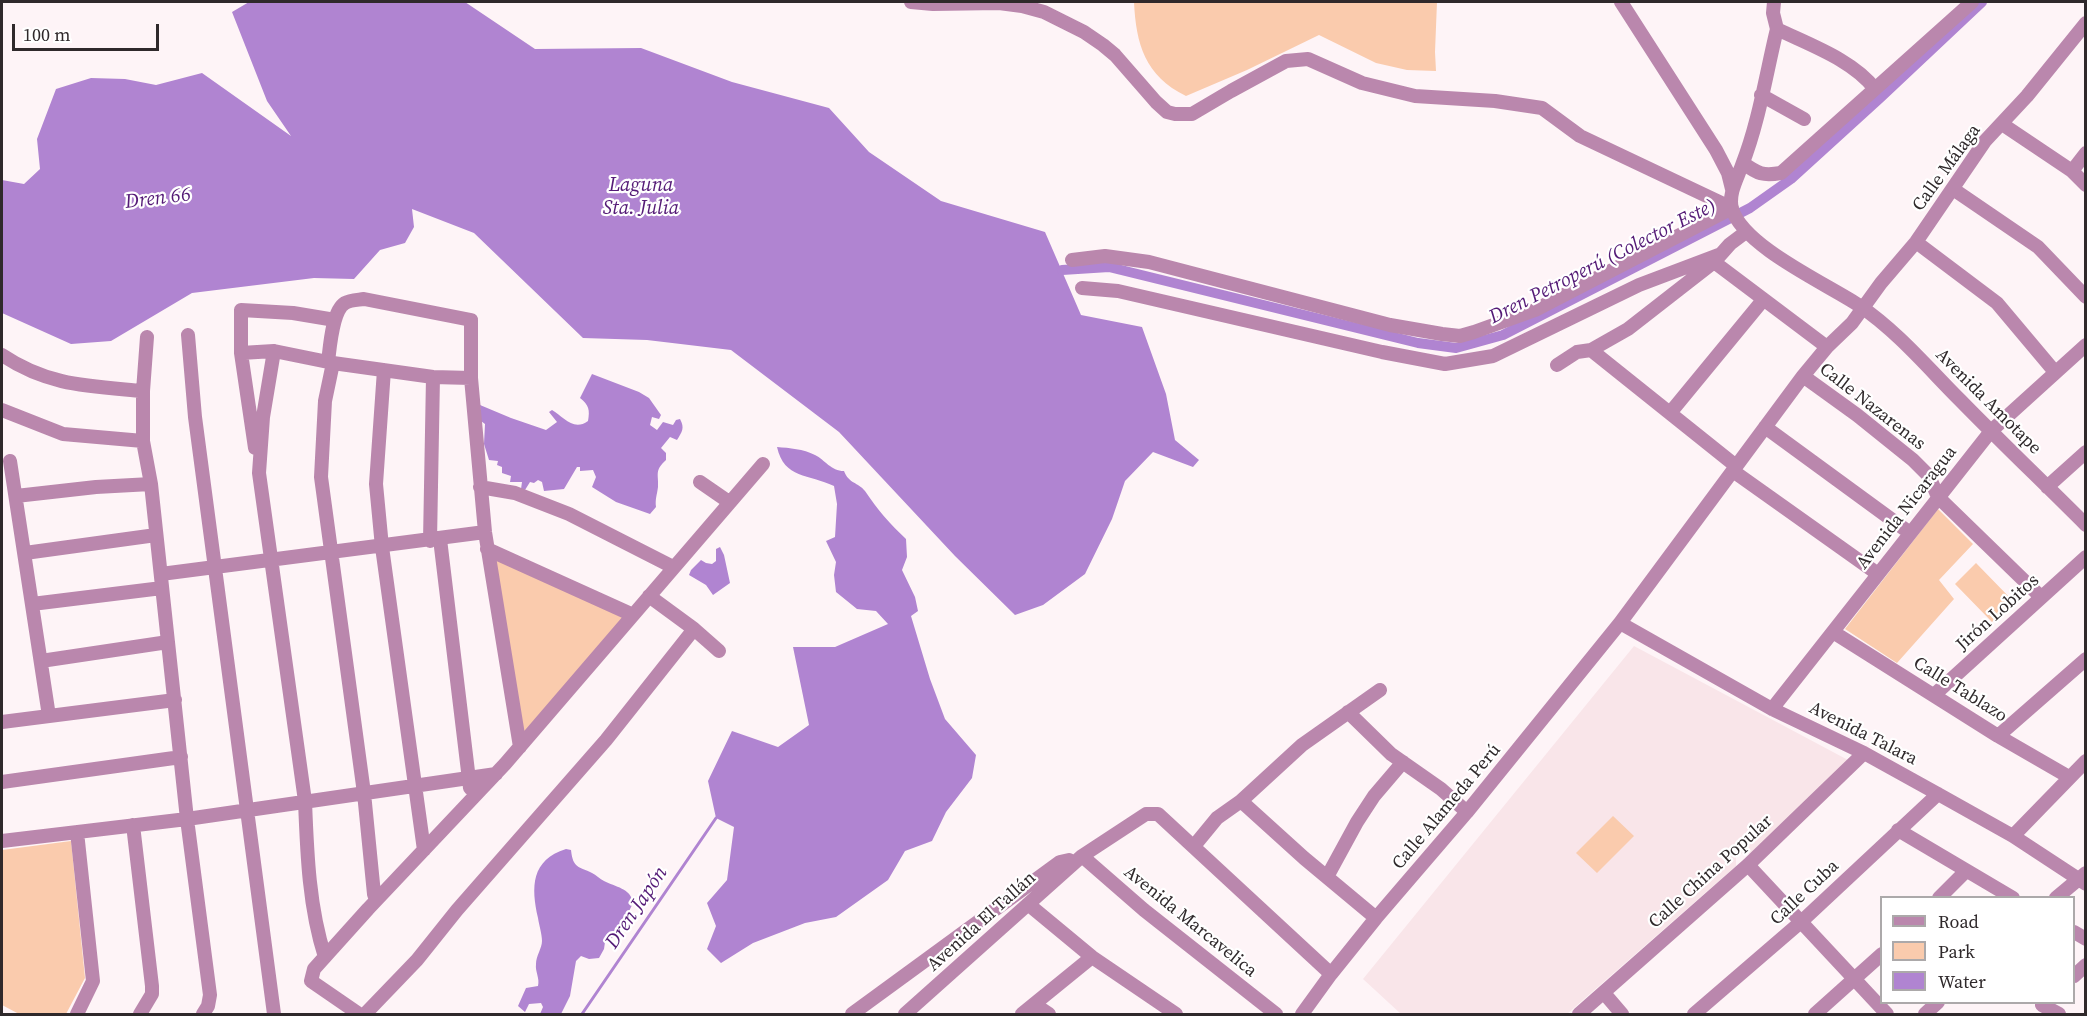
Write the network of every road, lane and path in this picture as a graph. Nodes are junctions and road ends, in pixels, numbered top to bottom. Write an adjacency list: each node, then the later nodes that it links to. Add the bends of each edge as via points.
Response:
1 (911, 2): 18 (street, via 999,3 1044,12 1103,45 1156,102 1175,114 1192,114 1286,61 1308,59 1362,83 1414,96 1542,108 1580,136)
2 (1621, 2): 11 (street)
3 (1774, 2): 6 (street)
4 (1972, 2): 7 (street)
5 (2085, 23): 10 (street, Calle Málaga)
6 (1778, 29): 7 (street, via 1866,76); 8 (street)
7 (1875, 89): 13 (street, via 1781,173 1766,176)
8 (1761, 95): 9 (street); 13 (street)
9 (1804, 119)
10 (2002, 124): 14 (street); 17 (street, Calle Málaga, via 1985,141)
11 (1716, 150): 13 (street, via 1725,158); 16 (street)
12 (2085, 153): 14 (street)
13 (1744, 161): 16 (street)
14 (2072, 171): 15 (street)
15 (2085, 184)
16 (1732, 189): 18 (street)
17 (1953, 189): 20 (street, Calle Málaga); 24 (street, via 2038,247)
18 (1732, 208): 19 (street); 22 (street, via 1535,310 1460,336 1390,325 1149,262 1105,255)
19 (1746, 232): 21 (street); 26 (street, Avenida Amotape)
20 (1916, 242): 26 (street, Calle Málaga); 39 (street, via 1997,303)
21 (1718, 258): 23 (street, via 1640,285 1493,356 1445,364 1118,291); 25 (street); 32 (street, via 1628,329)
22 (1072, 260)
23 (1082, 288)
24 (2085, 297)
25 (1763, 300): 31 (street); 45 (street)
26 (1862, 307): 31 (street, Calle Málaga, via 1852,323); 47 (street, Avenida Amotape, via 1903,342)
27 (335, 320): 34 (street, via 241,310); 36 (street); 42 (street, via 343,304 363,299 471,320)
28 (188, 335): 72 (street)
29 (147, 338): 43 (street)
30 (2085, 345): 39 (street, Avenida Nicaragua)
31 (1827, 347): 40 (street, Calle Málaga)
32 (1591, 350): 37 (street, via 1577,352); 45 (street)
33 (274, 351): 34 (street); 36 (street); 53 (street)
34 (241, 353): 53 (street)
35 (2, 355): 43 (street, via 46,378)
36 (331, 362): 38 (street); 69 (street, via 321,477)
37 (1557, 365)
38 (384, 370): 41 (street); 66 (street, via 376,484)
39 (2055, 372): 47 (street, Avenida Nicaragua)
40 (1803, 376): 46 (street, Calle Málaga); 59 (street, Calle Nazarenas, via 1913,460 1929,476)
41 (433, 377): 42 (street); 65 (street)
42 (471, 378): 56 (street)
43 (143, 391): 48 (street)
44 (2, 410): 48 (street, via 63,434)
45 (1670, 413): 52 (street)
46 (1765, 427): 52 (street, Calle Málaga); 63 (street)
47 (1991, 431): 57 (street, Avenida Amotape); 59 (street, Avenida Nicaragua)
48 (143, 441): 55 (street)
49 (2085, 452): 57 (street)
50 (763, 464): 60 (street)
51 (8, 468): 58 (street)
52 (1735, 468): 74 (street); 80 (street, Calle Alameda Perú)
53 (259, 473): 71 (street)
54 (700, 482): 60 (street)
55 (151, 484): 58 (street); 64 (street)
56 (480, 487): 62 (street); 73 (street, via 515,493 569,514)
57 (2048, 487): 61 (street, Avenida Amotape)
58 (16, 496): 68 (street)
59 (1938, 497): 63 (street, Avenida Nicaragua); 77 (street, Calle Nazarenas)
60 (729, 502): 73 (street)
61 (2085, 525)
62 (485, 532): 65 (street); 67 (street)
63 (1910, 533): 74 (street, Avenida Nicaragua)
64 (156, 535): 68 (street); 75 (street)
65 (435, 540): 66 (street); 102 (street)
66 (382, 547): 69 (street); 104 (street)
67 (487, 549): 79 (street); 95 (street)
68 (25, 553): 78 (street)
69 (332, 553): 71 (street); 105 (street)
70 (2085, 557): 77 (street, Jirón Lobitos)
71 (271, 561): 72 (street); 108 (street)
72 (216, 567): 75 (street); 110 (street)
73 (673, 567): 76 (street)
74 (1878, 574): 82 (street, Avenida Nicaragua)
75 (162, 581): 78 (street); 83 (street)
76 (649, 596): 79 (street); 81 (street)
77 (2041, 597): 88 (street, Jirón Lobitos)
78 (32, 604): 86 (street)
79 (633, 615): 95 (street)
80 (1620, 623): 90 (street, Avenida Talara); 111 (street, Calle Alameda Perú)
81 (694, 628): 84 (street); 145 (street, via 606,740 417,960)
82 (1833, 632): 88 (street, Calle Tablazo); 90 (street, Avenida Nicaragua)
83 (168, 642): 86 (street); 89 (street)
84 (719, 651)
85 (2085, 659): 94 (street)
86 (41, 661): 92 (street)
87 (1380, 690): 91 (street)
88 (1934, 695): 94 (street, Calle Tablazo)
89 (175, 700): 92 (street); 97 (street)
90 (1772, 709): 96 (street, Avenida Talara)
91 (1348, 711): 99 (street); 109 (street, via 1302,745)
92 (49, 716): 93 (street)
93 (2, 722)
94 (1998, 736): 101 (street, Calle Tablazo)
95 (520, 747): 100 (street)
96 (1864, 753): 106 (street, Avenida Talara); 121 (street, Calle China Popular)
97 (181, 757): 103 (street); 112 (street)
98 (2085, 761): 101 (street)
99 (1402, 762): 111 (street); 123 (street, via 1374,796)
100 (496, 774): 102 (street); 107 (street)
101 (2069, 777): 116 (street)
102 (469, 779): 104 (street); 107 (street)
103 (2, 782)
104 (416, 785): 105 (street); 119 (street)
105 (364, 792): 108 (street); 128 (street)
106 (1938, 794): 114 (street, Calle Cuba); 116 (street, Avenida Talara)
107 (471, 799): 119 (street)
108 (305, 801): 110 (street); 133 (street, via 307,856)
109 (1241, 801): 118 (street, via 1217,818); 123 (street)
110 (248, 810): 112 (street); 143 (street)
111 (1467, 812): 130 (street, Calle Alameda Perú)
112 (187, 819): 113 (street); 142 (street, via 210,994)
113 (133, 825): 115 (street); 141 (street, via 152,986 152,994)
114 (1898, 830): 122 (street); 131 (street, Calle Cuba)
115 (77, 832): 117 (street); 140 (street, via 93,981)
116 (2013, 836): 124 (street, Avenida Talara)
117 (2, 841)
118 (1194, 846): 120 (street, via 1158,814 1146,814); 135 (street)
119 (424, 850): 128 (street)
120 (1078, 859): 129 (street, Avenida El Tallán); 146 (street, via 1060,862); 151 (street, Avenida Marcavelica)
121 (1748, 865): 131 (street); 137 (street, Calle China Popular)
122 (1966, 871): 125 (street); 126 (street)
123 (1327, 877): 130 (street)
124 (2083, 879): 127 (street)
125 (1940, 896)
126 (2011, 896)
127 (2058, 896)
128 (376, 900): 133 (street)
129 (1028, 904): 134 (street); 147 (street, Avenida El Tallán)
130 (1376, 918): 135 (street, Calle Alameda Perú)
131 (1802, 921): 136 (street); 155 (street, Calle Cuba)
132 (1880, 955): 136 (street)
133 (325, 957): 144 (street, via 314,969 311,981)
134 (1092, 957): 138 (street); 150 (street)
135 (1331, 974): 152 (street, Calle Alameda Perú)
136 (1856, 980): 156 (street); 157 (street)
137 (1604, 993): 153 (street, Calle China Popular); 154 (street)
138 (1034, 1004): 148 (street); 149 (street)
139 (2043, 1004): 158 (street); 159 (street)
140 (77, 1014)
141 (140, 1014)
142 (203, 1014)
143 (274, 1014)
144 (359, 1014)
145 (365, 1014)
146 (852, 1014)
147 (905, 1014)
148 (1022, 1014)
149 (1049, 1014)
150 (1176, 1014)
151 (1276, 1014)
152 (1302, 1014)
153 (1579, 1014)
154 (1622, 1014)
155 (1694, 1014)
156 (1815, 1014)
157 (1887, 1014)
158 (2031, 1014)
159 (2059, 1014)

